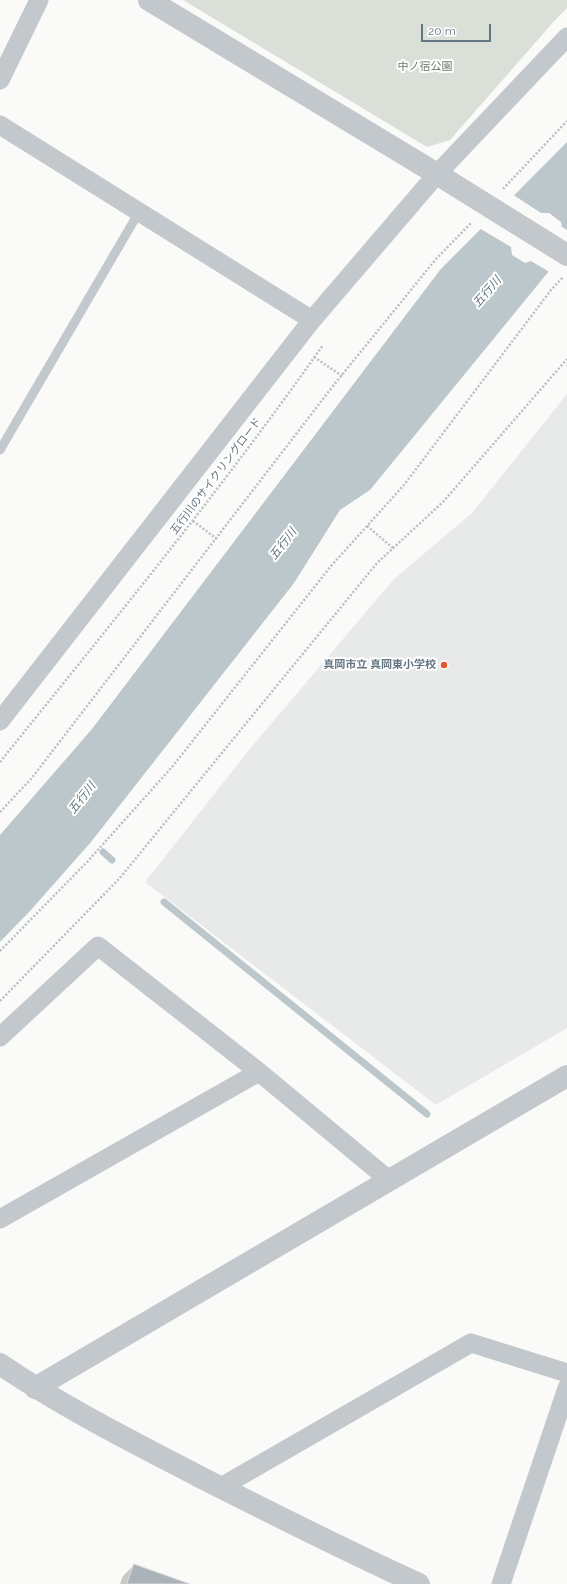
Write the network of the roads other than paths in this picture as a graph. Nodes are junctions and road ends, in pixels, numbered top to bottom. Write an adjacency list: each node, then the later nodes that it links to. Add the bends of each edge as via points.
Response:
1 (39, 0): 4 (street)
2 (149, 0): 6 (street)
3 (567, 37): 6 (street)
4 (0, 80)
5 (0, 125): 7 (street)
6 (437, 174): 8 (street); 9 (street)
7 (139, 212): 9 (street); 10 (lane)
8 (567, 255)
9 (312, 320): 11 (street)
10 (0, 450)
11 (0, 721)
12 (0, 1037): 13 (street, via 98,946)
13 (259, 1072): 15 (street); 16 (street)
14 (564, 1083): 15 (street)
15 (389, 1180): 19 (street)
16 (0, 1219)
17 (0, 1364): 19 (street)
18 (567, 1373): 21 (street, via 471,1343)
19 (35, 1388): 21 (street, via 93,1422)
20 (567, 1388): 23 (street)
21 (221, 1487): 22 (street, via 279,1518)
22 (419, 1584)
23 (501, 1584)

